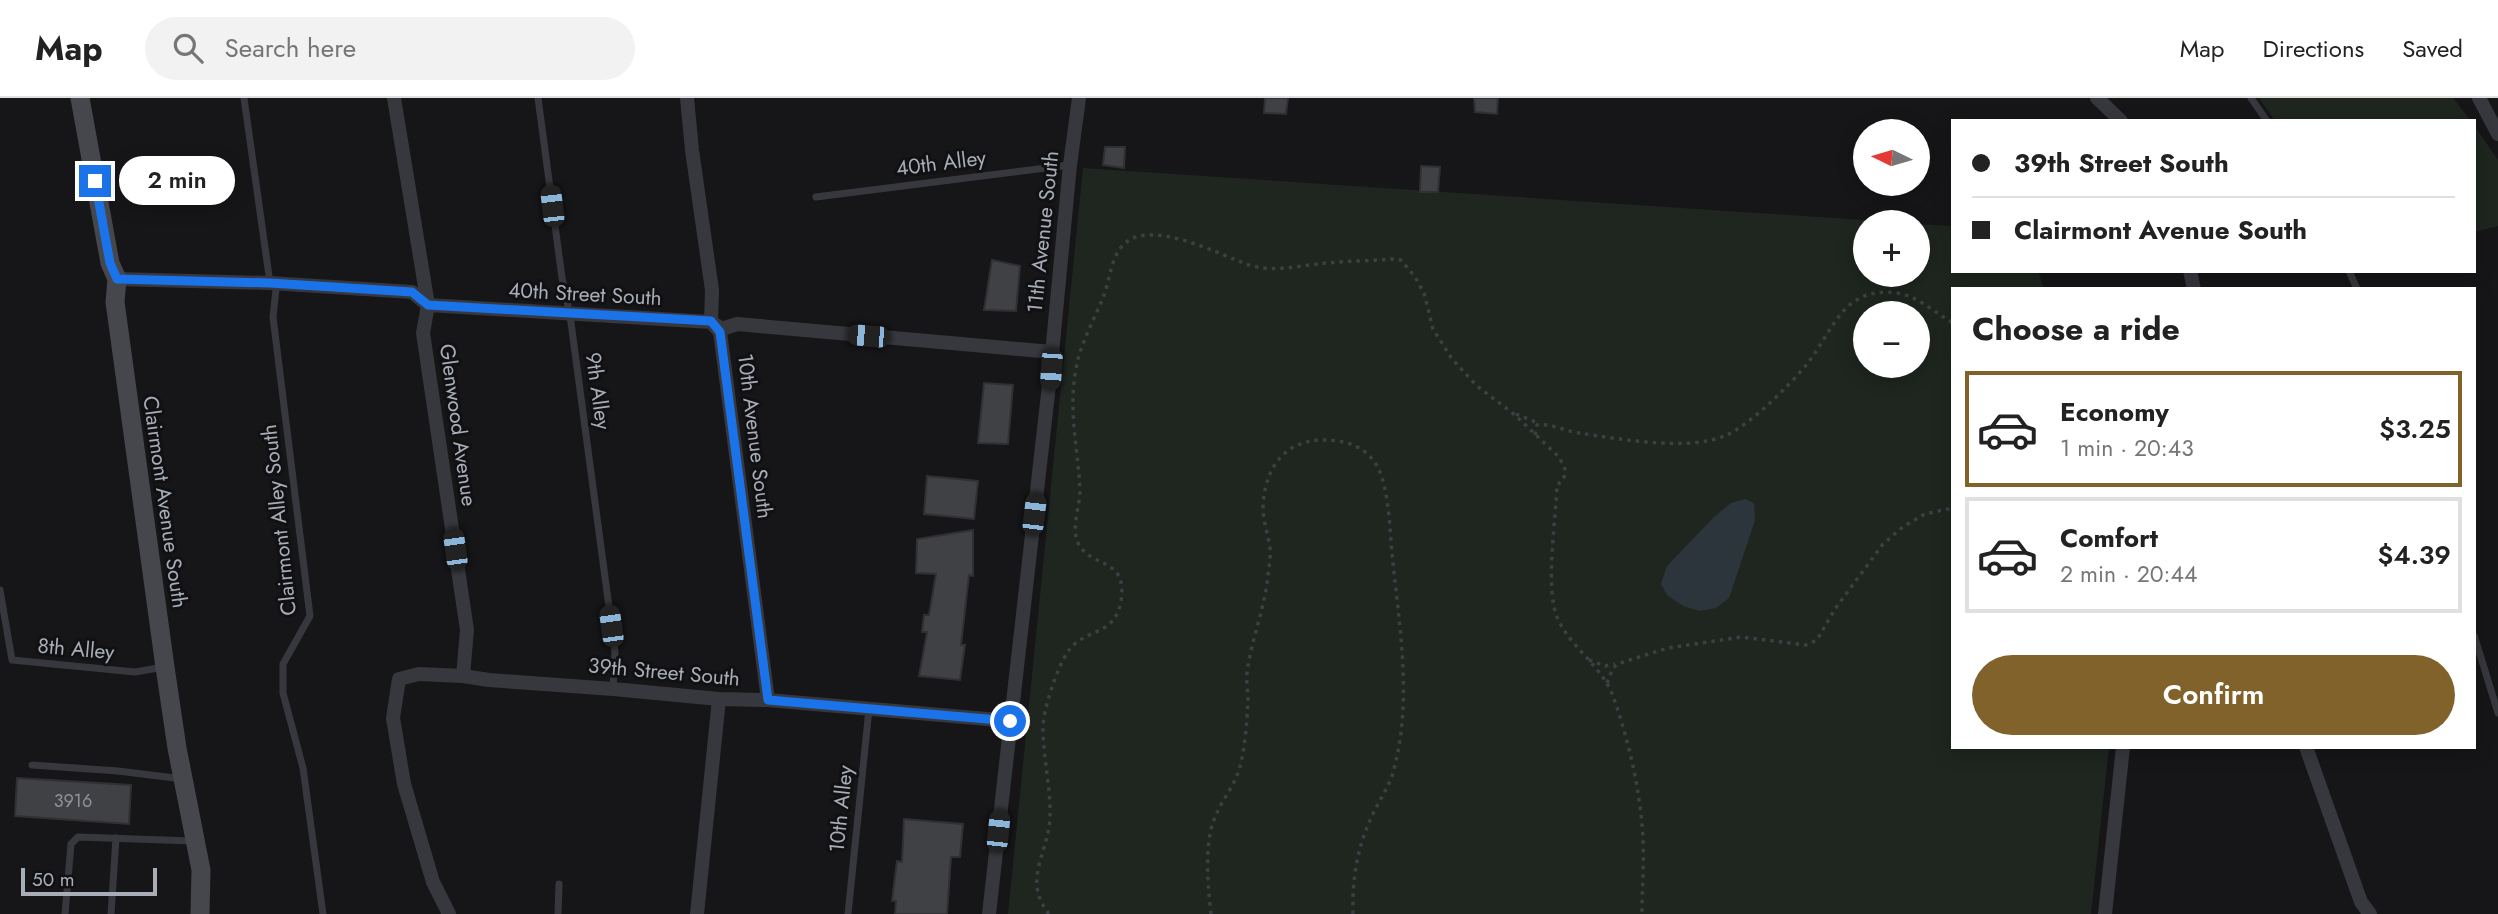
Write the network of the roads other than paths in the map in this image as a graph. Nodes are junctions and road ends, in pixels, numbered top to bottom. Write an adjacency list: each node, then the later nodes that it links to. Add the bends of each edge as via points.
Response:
1 (80, 98): 15 (street, Clairmont Avenue South, via 110,263)
2 (244, 98): 16 (lane, Clairmont Alley South)
3 (394, 98): 17 (street, Glenwood Avenue)
4 (538, 98): 18 (lane, 9th Alley)
5 (687, 98): 19 (street, 10th Avenue South, via 712,290)
6 (1079, 98): 13 (street, 11th Avenue South)
7 (2097, 98): 10 (street)
8 (2250, 98): 11 (lane)
9 (2479, 98): 12 (street)
10 (2119, 119)
11 (2266, 119)
12 (2498, 134)
13 (1070, 165): 14 (lane, 40th Alley); 20 (street, 11th Avenue South)
14 (816, 197)
15 (117, 279): 16 (street, 40th Street South); 23 (street, Clairmont Avenue South, via 115,302)
16 (270, 283): 17 (street, 40th Street South, via 412,292); 41 (lane, Clairmont Alley South, via 276,289 273,317 310,616 284,664 283,693 303,768)
17 (428, 305): 18 (street, 40th Street South); 24 (street, Glenwood Avenue, via 423,333 467,630)
18 (570, 315): 19 (street, 40th Street South); 25 (lane, 9th Alley, via 615,652)
19 (711, 321): 20 (street, 40th Street South, via 722,329 737,324); 27 (street, 10th Avenue South, via 720,332)
20 (1052, 352): 30 (street, 11th Avenue South)
21 (0, 590): 23 (lane, 8th Alley, via 12,660 135,672)
22 (2476, 642): 29 (lane)
23 (165, 667): 34 (street, Clairmont Avenue South)
24 (463, 676): 25 (street, 39th Street South); 42 (street, 39th Street South, via 419,674 399,679 393,718 404,784 433,881)
25 (613, 689): 26 (street, 39th Street South)
26 (719, 699): 27 (street, 39th Street South); 44 (street)
27 (768, 700): 28 (street, 39th Street South)
28 (869, 708): 30 (street, 39th Street South); 45 (lane, 10th Alley)
29 (2498, 713)
30 (1010, 721): 46 (street, 11th Avenue South)
31 (2123, 749): 47 (street)
32 (2307, 749): 48 (street, via 2361,902)
33 (32, 765): 34 (lane)
34 (183, 780): 36 (street, Clairmont Avenue South)
35 (116, 838): 36 (lane); 38 (lane, via 74,839); 39 (lane)
36 (195, 841): 40 (street, Clairmont Avenue South, via 201,870)
37 (559, 884): 43 (lane)
38 (65, 914)
39 (111, 914)
40 (200, 914)
41 (323, 914)
42 (449, 914)
43 (558, 914)
44 (697, 914)
45 (848, 914)
46 (989, 914)
47 (2105, 914)
48 (2370, 914)

